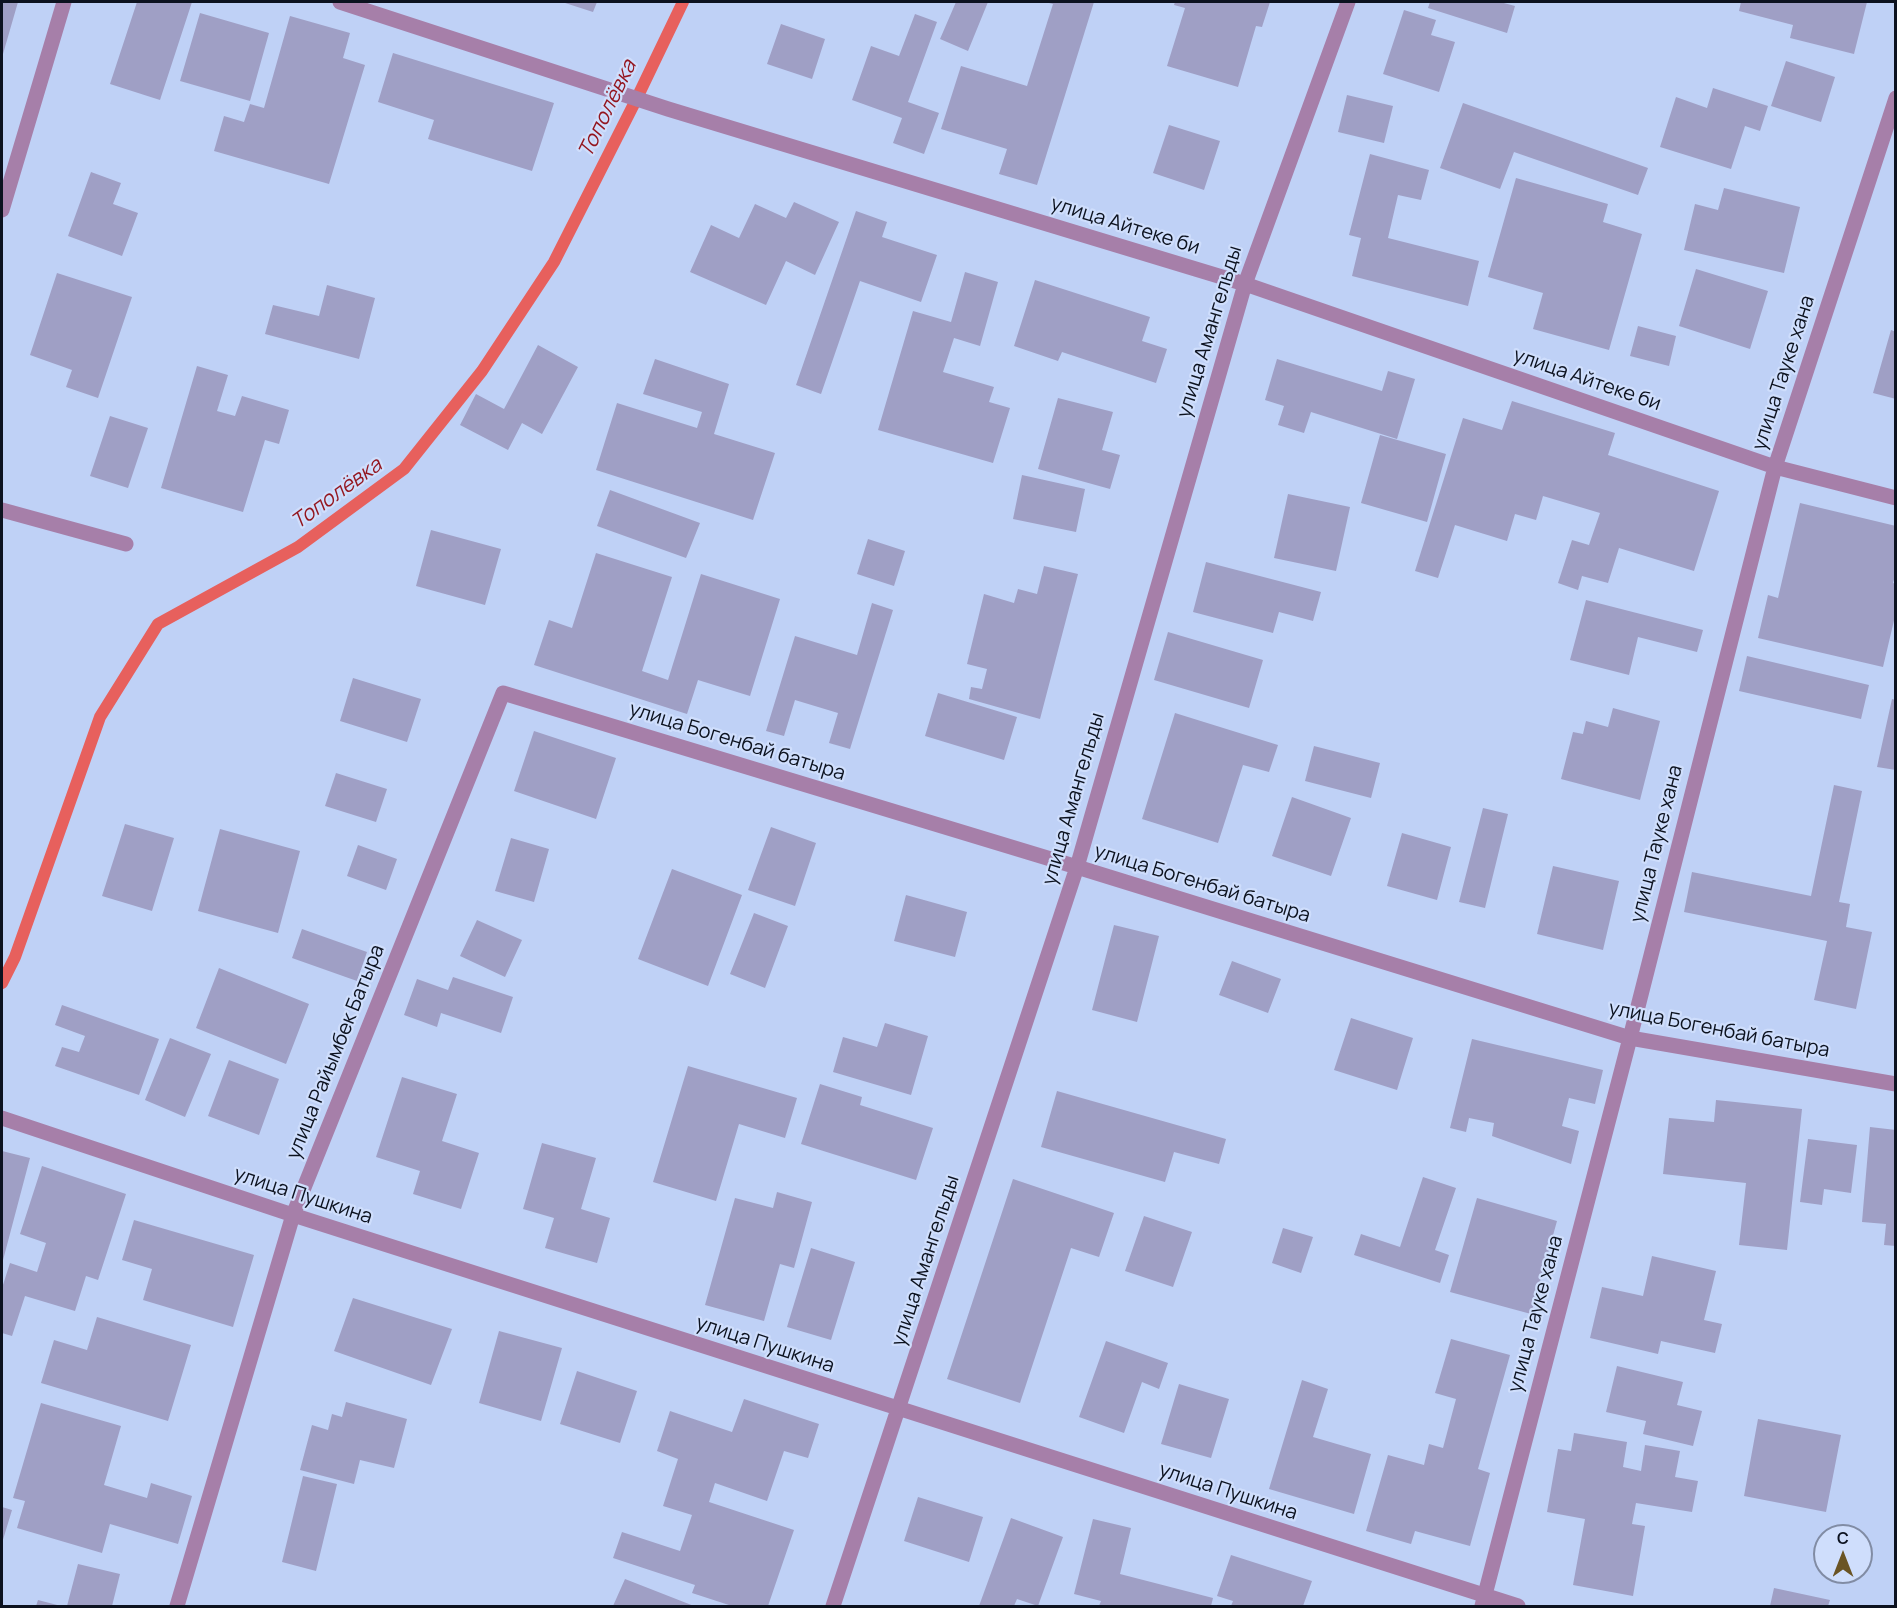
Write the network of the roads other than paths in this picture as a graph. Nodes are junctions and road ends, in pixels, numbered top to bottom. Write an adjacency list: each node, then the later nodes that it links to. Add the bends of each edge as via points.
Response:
1 (64, 2): 5 (street)
2 (340, 2): 6 (street, улица Айтеке би, via 668,110)
3 (1348, 2): 6 (street, улица Амангельды)
4 (1896, 98): 7 (street, улица Тауке хана)
5 (2, 210)
6 (1245, 284): 7 (street, улица Айтеке би); 12 (street, улица Амангельды)
7 (1775, 467): 8 (street, улица Айтеке би); 13 (street, улица Тауке хана)
8 (1896, 498)
9 (2, 510): 10 (street)
10 (126, 544)
11 (503, 693): 12 (street, улица Богенбай батыра); 16 (street, улица Райымбек Батыра)
12 (1077, 867): 13 (street, улица Богенбай батыра); 17 (street, улица Амангельды)
13 (1630, 1038): 14 (street, улица Богенбай батыра); 18 (street, улица Тауке хана)
14 (1896, 1084)
15 (2, 1118): 16 (street, улица Пушкина)
16 (292, 1215): 17 (street, улица Пушкина); 19 (street, улица Райымбек Батыра)
17 (899, 1410): 18 (street, улица Пушкина); 20 (street, улица Амангельды)
18 (1483, 1601): 21 (street, улица Пушкина)
19 (177, 1606)
20 (833, 1606)
21 (1518, 1606)

